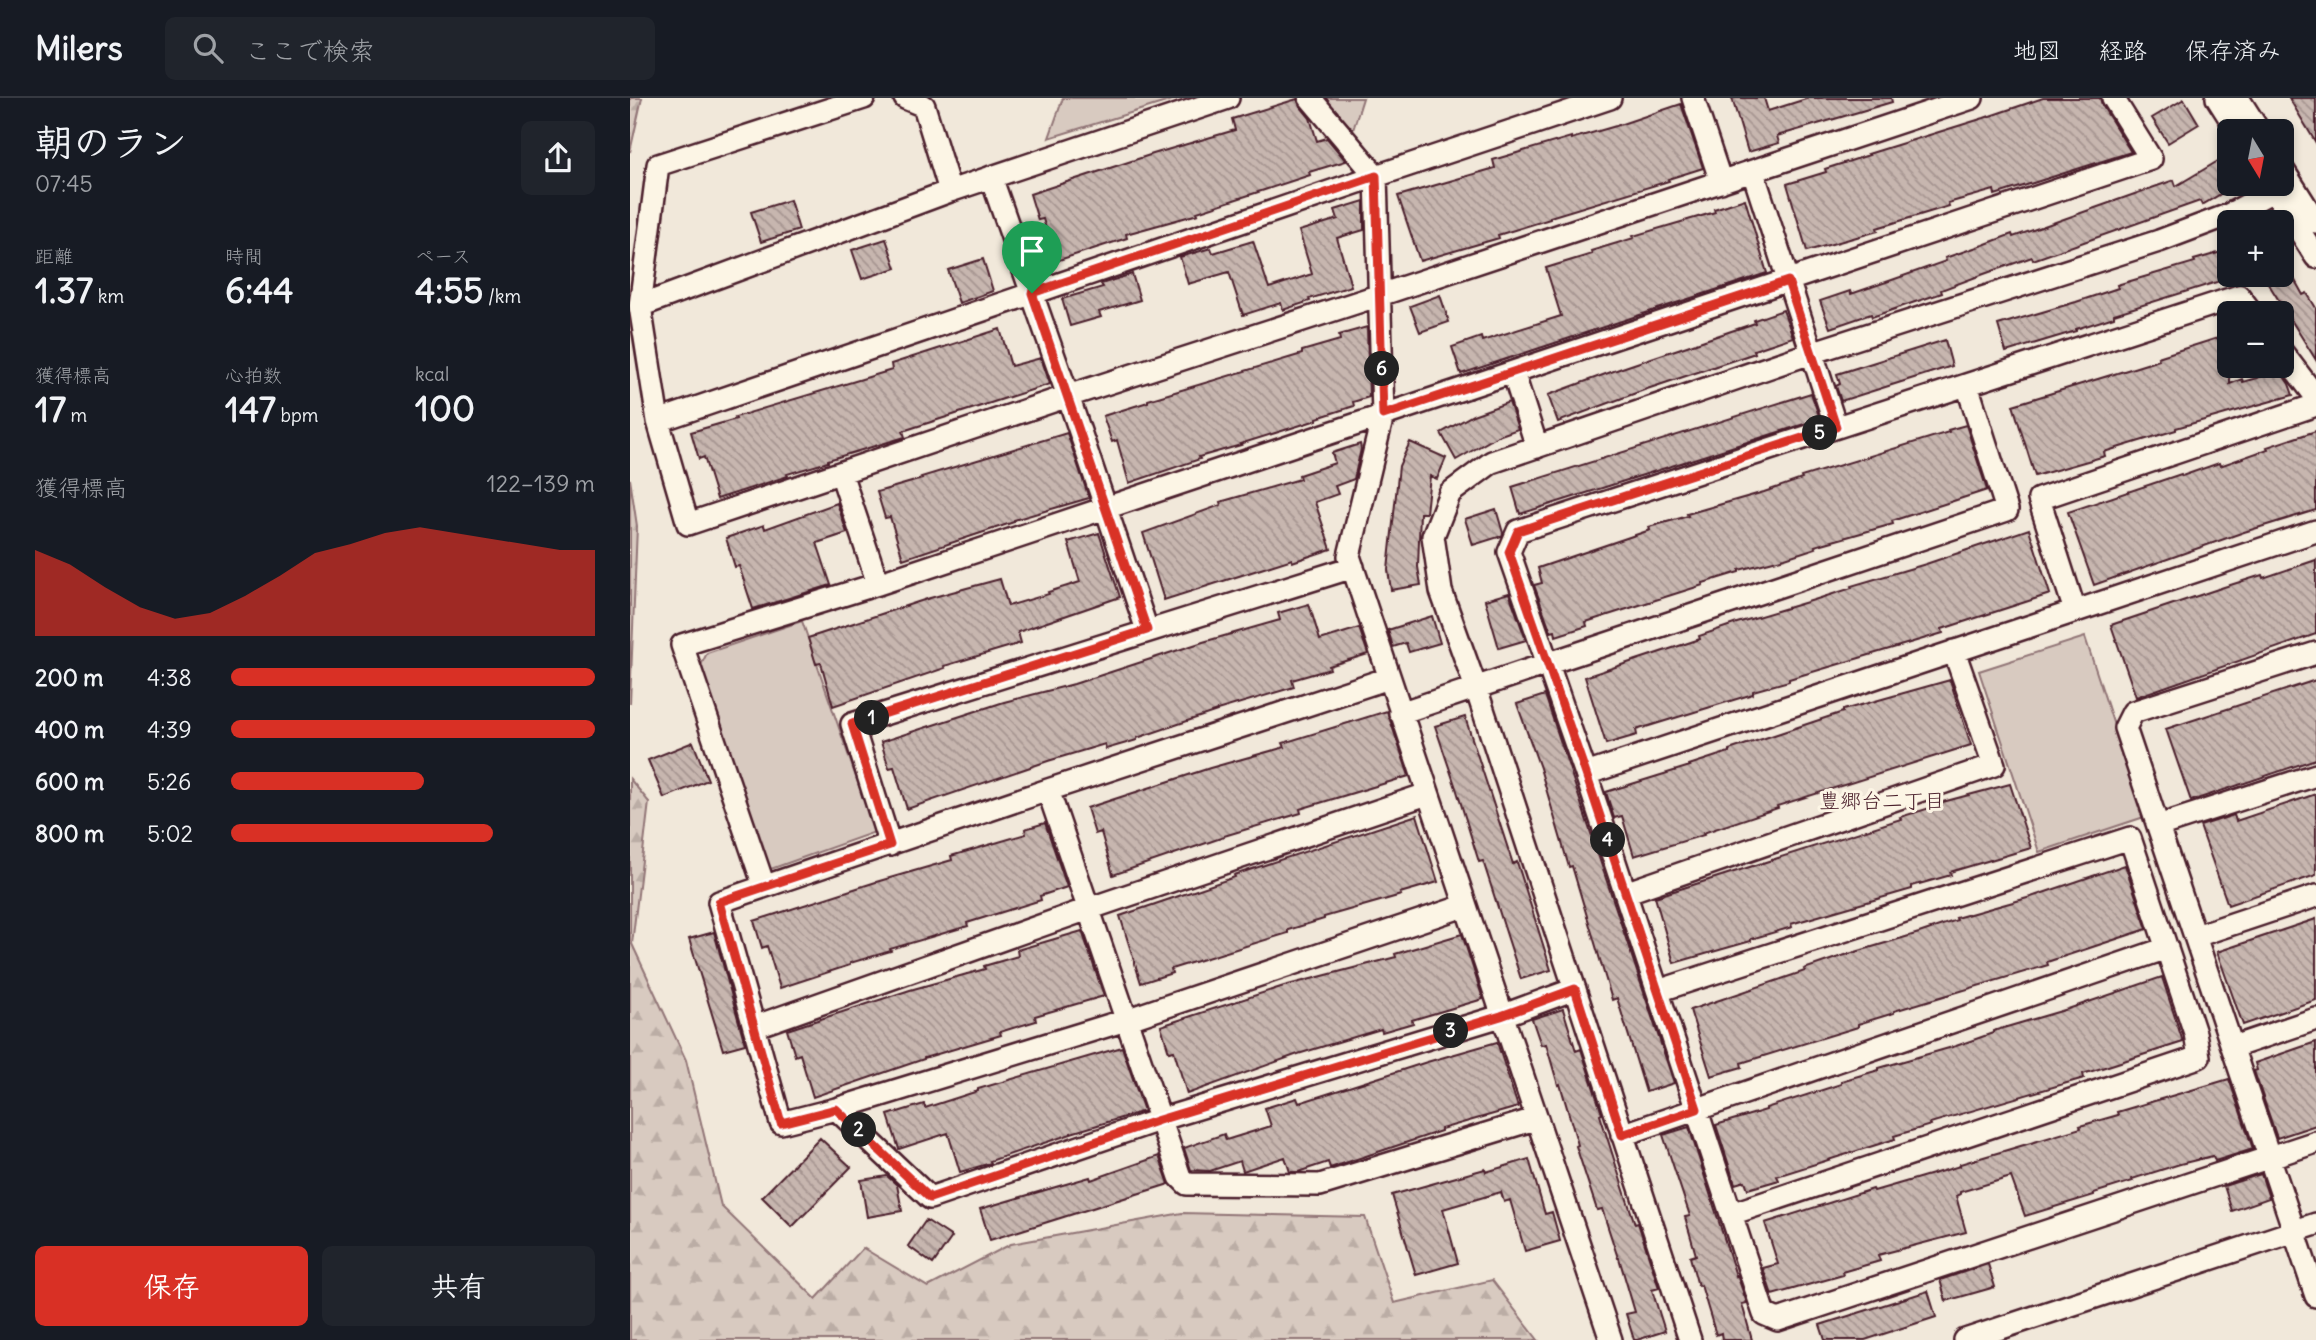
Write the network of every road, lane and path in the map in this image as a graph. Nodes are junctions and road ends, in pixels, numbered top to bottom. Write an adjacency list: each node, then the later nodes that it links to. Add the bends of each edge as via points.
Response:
1 (864, 98): 29 (street, via 658,165)
2 (905, 98): 17 (street, via 924,106)
3 (1228, 98): 15 (street)
4 (1310, 98): 14 (street)
5 (1610, 98): 14 (street)
6 (1693, 98): 16 (street)
7 (1972, 98): 13 (street)
8 (2113, 98): 23 (street, via 2151,159)
9 (2217, 98): 11 (street)
10 (2238, 98): 12 (street)
11 (2230, 119)
12 (2251, 119)
13 (1753, 172): 16 (street); 23 (street)
14 (1376, 176): 24 (street); 25 (street)
15 (991, 177): 17 (street); 24 (street)
16 (1721, 182): 25 (street)
17 (950, 191): 29 (street)
18 (2256, 196): 30 (street, via 2228,215 2159,241)
19 (2286, 196): 22 (street)
20 (2293, 196): 21 (street)
21 (2316, 222)
22 (2316, 257)
23 (1788, 281): 30 (street); 32 (street)
24 (1032, 293): 34 (street); 38 (street)
25 (1380, 295): 34 (street); 37 (street)
26 (2224, 301): 27 (street, via 2239,296)
27 (2243, 301)
28 (2217, 303): 33 (street)
29 (640, 306): 38 (street)
30 (1811, 353): 39 (street); 40 (street)
31 (2294, 368): 35 (street)
32 (1513, 372): 37 (street); 40 (street)
33 (1967, 385): 39 (street); 50 (street, via 2007,510)
34 (1068, 396): 41 (street); 42 (street)
35 (2316, 397)
36 (2316, 405): 46 (street, via 2039,499)
37 (1383, 415): 42 (street); 44 (street, via 1349,556)
38 (658, 421): 41 (street, via 688,524)
39 (1836, 427): 50 (street, via 1518,531 1509,552)
40 (1537, 447): 52 (street, via 1492,462 1450,493 1433,536 1441,591)
41 (841, 473): 45 (street)
42 (1105, 507): 45 (street); 47 (street)
43 (2316, 531): 46 (street)
44 (1353, 567): 47 (street); 51 (street)
45 (878, 584): 60 (street, via 682,645)
46 (2075, 611): 48 (street)
47 (1147, 630): 59 (street, via 852,724)
48 (1954, 651): 54 (street); 61 (street, via 1994,765)
49 (2316, 653): 58 (street, via 2133,712 2125,728)
50 (1548, 665): 52 (street); 54 (street)
51 (1389, 678): 53 (street); 56 (street)
52 (1476, 688): 53 (street); 67 (street)
53 (1400, 713): 57 (street)
54 (1586, 774): 61 (street)
55 (2316, 775): 58 (street)
56 (1048, 790): 59 (street); 64 (street)
57 (1427, 794): 63 (street); 64 (street)
58 (2158, 826): 65 (street)
59 (890, 845): 60 (street)
60 (764, 886): 72 (street, via 719,902)
61 (1625, 893): 68 (street)
62 (2316, 896): 65 (street)
63 (1465, 906): 69 (street); 71 (street)
64 (1088, 909): 71 (street); 72 (street)
65 (2196, 936): 73 (street)
66 (2167, 948): 68 (street, via 2130,838); 75 (street); 81 (street, via 2199,1057)
67 (1575, 989): 69 (street); 78 (street)
68 (1658, 991): 75 (street)
69 (1501, 1016): 76 (street); 77 (street)
70 (2316, 1019): 73 (street)
71 (1126, 1020): 74 (street); 77 (street)
72 (754, 1027): 74 (street, via 781,1123)
73 (2233, 1046): 80 (street)
74 (836, 1109): 77 (street, via 930,1198)
75 (1697, 1109): 78 (street); 81 (street)
76 (1535, 1119): 77 (street, via 1320,1185 1187,1184 1180,1177); 85 (street)
77 (1159, 1120)
78 (1622, 1135): 86 (street)
79 (2316, 1142): 80 (street)
80 (2270, 1157): 81 (street, via 1778,1320 1763,1314); 83 (street)
81 (1731, 1214)
82 (2316, 1224): 83 (street)
83 (2294, 1232): 84 (street); 87 (street)
84 (2316, 1296)
85 (1611, 1340)
86 (1690, 1340)
87 (1965, 1340)

